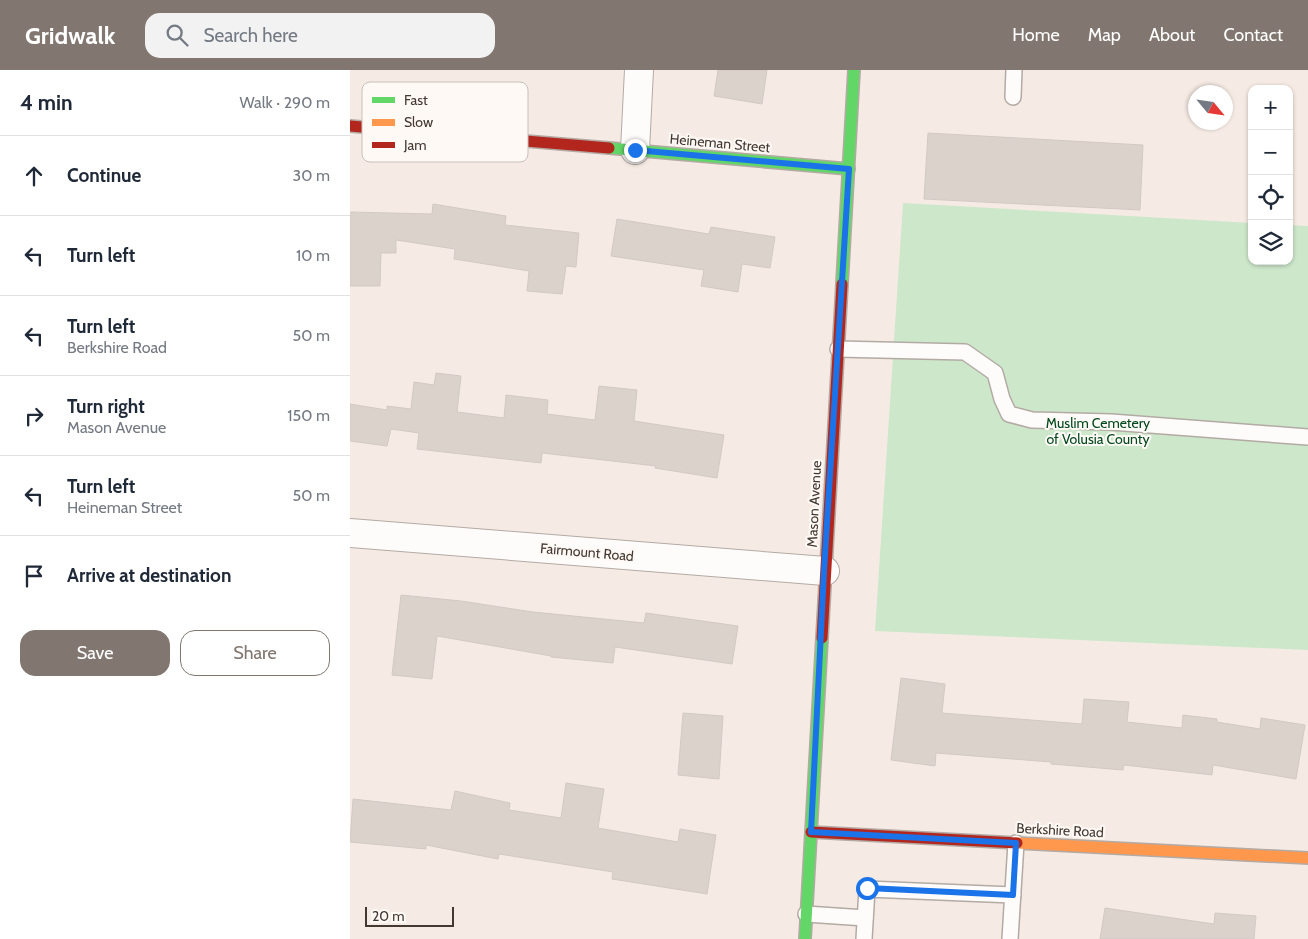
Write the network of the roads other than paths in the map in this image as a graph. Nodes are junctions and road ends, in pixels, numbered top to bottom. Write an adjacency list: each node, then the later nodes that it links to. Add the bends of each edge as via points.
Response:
1 (639, 70): 6 (street)
2 (854, 70): 7 (street, Mason Avenue)
3 (1014, 70): 4 (lane)
4 (1013, 97)
5 (528, 141): 6 (street, Heineman Street)
6 (635, 150): 7 (street, Heineman Street)
7 (849, 169): 8 (street, Mason Avenue)
8 (838, 349): 9 (lane, via 965,352 995,373 1009,414 1032,420 1111,422); 11 (street, Mason Avenue)
9 (1308, 437)
10 (350, 533): 11 (street, Fairmount Road)
11 (824, 571): 12 (street, Mason Avenue)
12 (811, 832): 13 (street, Berkshire Road); 16 (street, Mason Avenue)
13 (1016, 843): 14 (street, Berkshire Road); 15 (lane)
14 (1308, 858)
15 (1013, 895): 17 (lane, via 867,888); 20 (lane)
16 (806, 914): 17 (lane); 18 (street, Mason Avenue)
17 (865, 918): 19 (lane)
18 (804, 939)
19 (864, 939)
20 (1010, 939)

